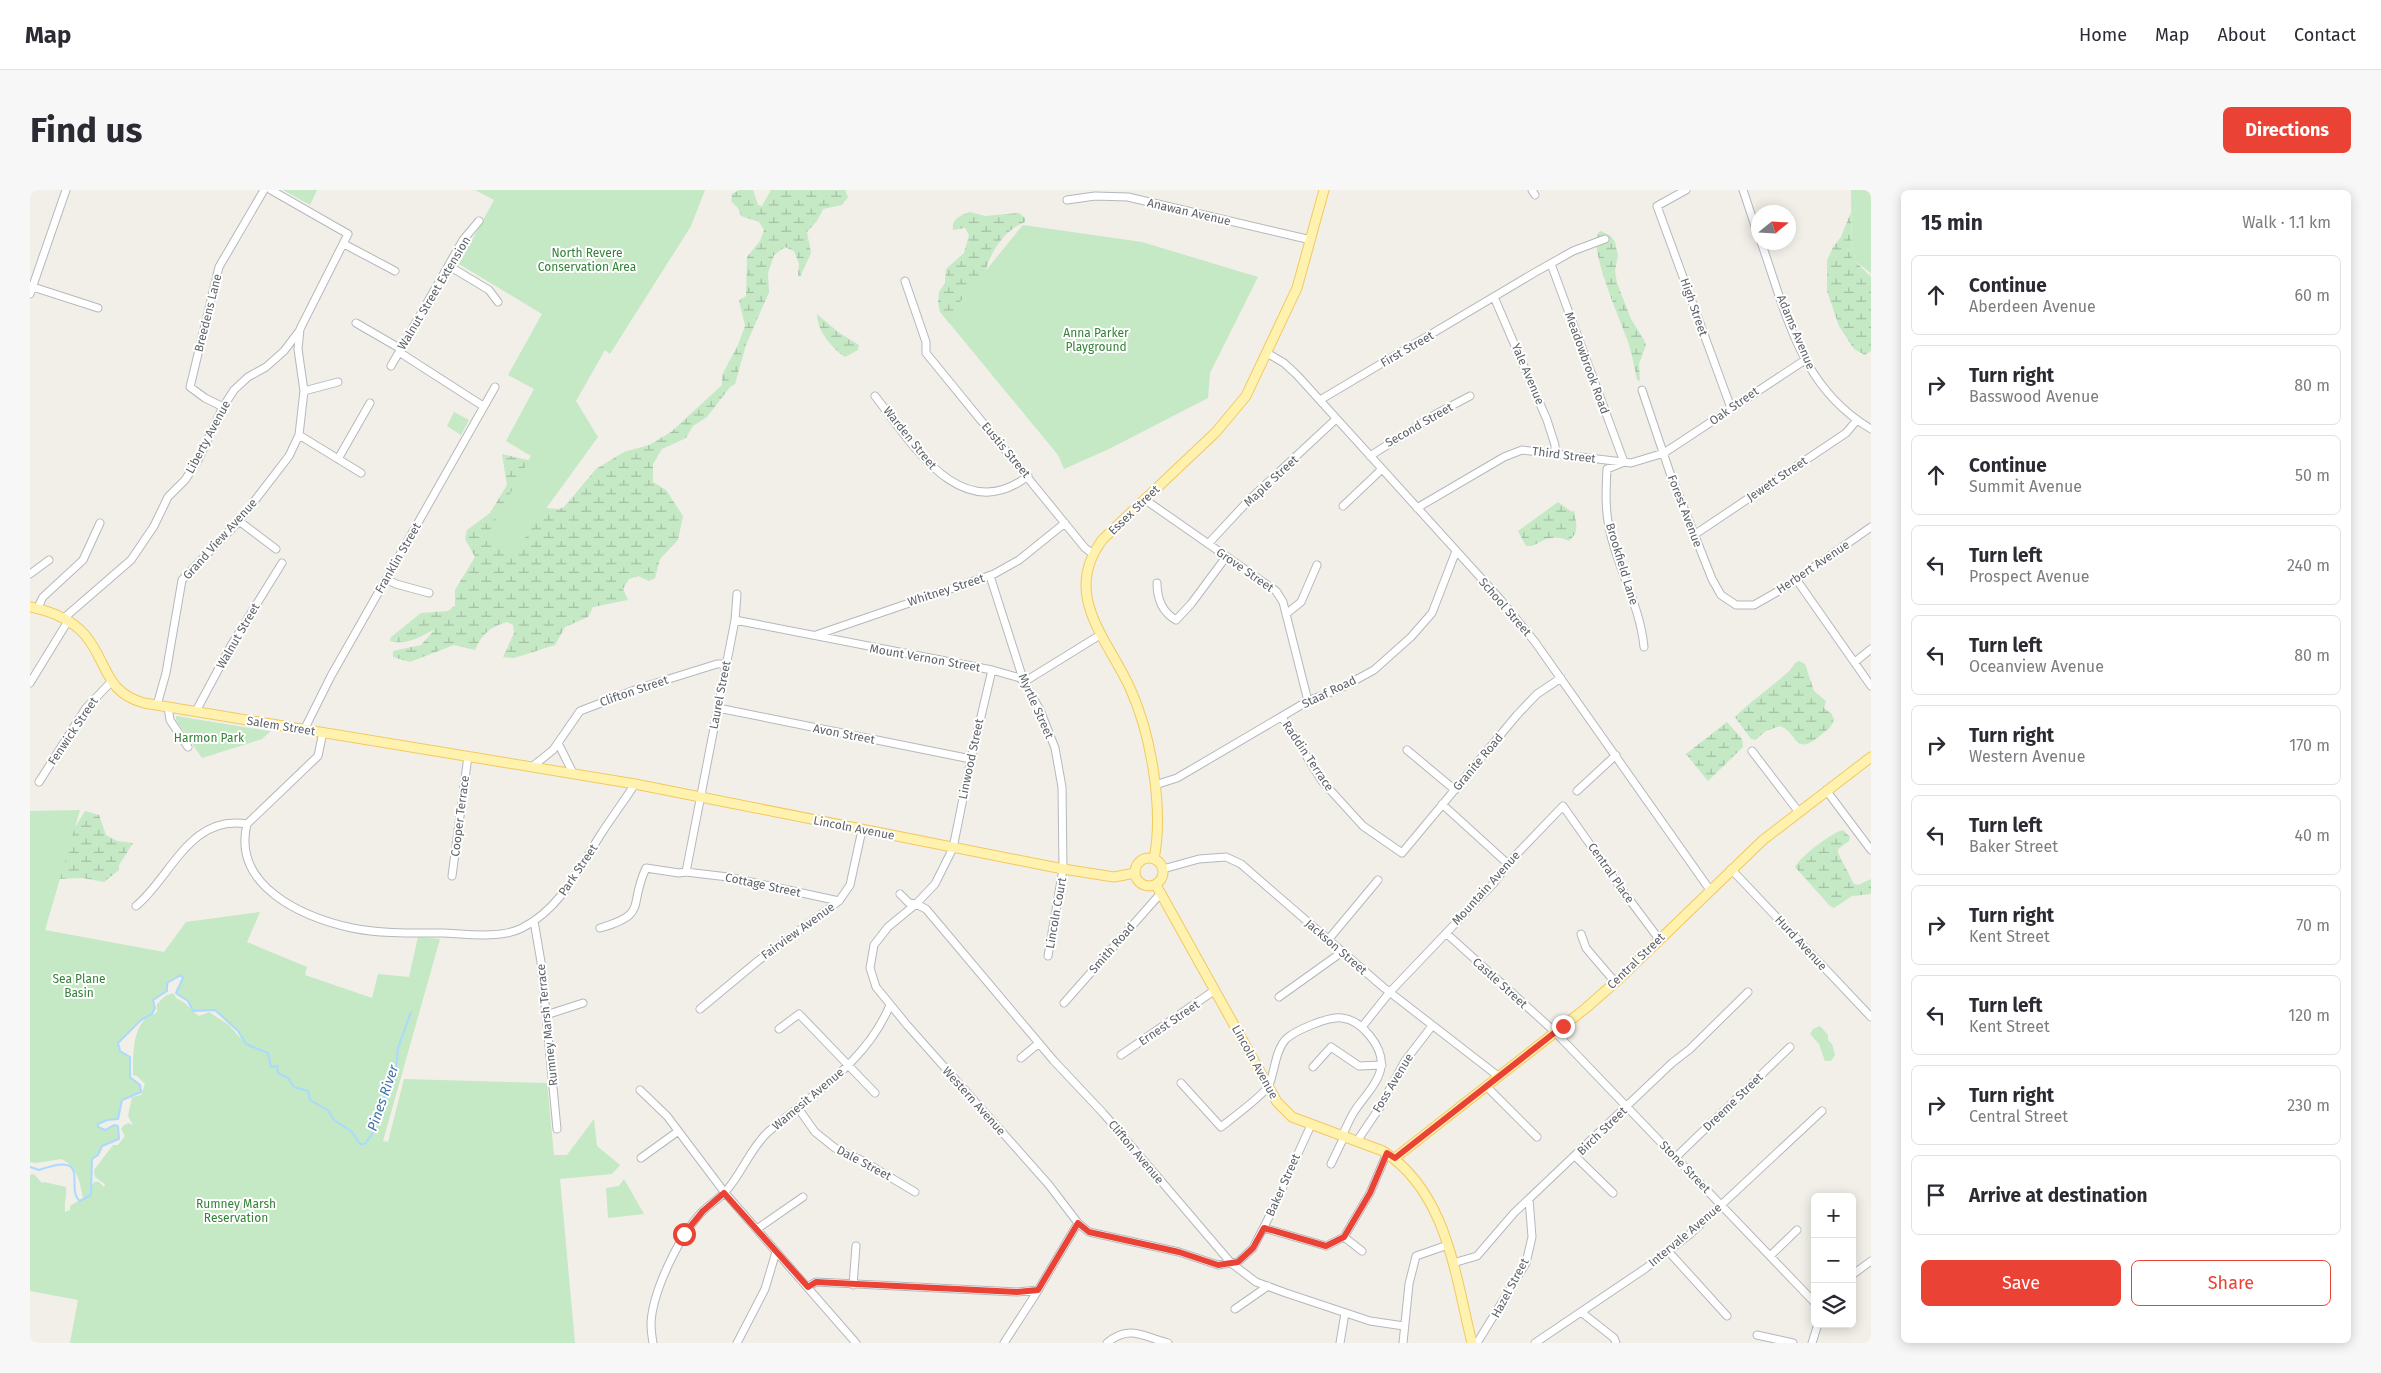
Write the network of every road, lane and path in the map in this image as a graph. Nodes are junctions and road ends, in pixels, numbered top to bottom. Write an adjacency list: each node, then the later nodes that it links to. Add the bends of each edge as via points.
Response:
1 (66, 190): 18 (street)
2 (264, 190): 36 (street, Breedens Lane, via 219,267 190,387 204,398)
3 (271, 190): 12 (street, via 348,234)
4 (1324, 190): 11 (main road, Essex Street)
5 (1686, 190): 38 (street, High Street, via 1657,206)
6 (1743, 190): 8 (street)
7 (1067, 200): 11 (street, Anawan Avenue, via 1096,196 1128,197)
8 (1751, 214)
9 (480, 222): 15 (street, Walnut Street Extension, via 463,240)
10 (1605, 239): 14 (street, First Street)
11 (1311, 240): 25 (main road, Essex Street, via 1294,296)
12 (344, 244): 16 (street); 23 (street, Grand View Avenue)
13 (1764, 250): 26 (street, Adams Avenue)
14 (1551, 264): 19 (street, First Street); 47 (street, Meadowbrook Road)
15 (449, 266): 20 (street, via 489,290); 24 (street, Walnut Street Extension)
16 (394, 271)
17 (904, 281): 50 (street, Eustis Street, via 926,342 926,353)
18 (31, 289): 21 (street)
19 (1494, 297): 34 (street, First Street); 43 (street, Yale Avenue, via 1547,420)
20 (498, 302)
21 (98, 308)
22 (356, 323): 24 (street)
23 (300, 329): 31 (street, Grand View Avenue, via 298,349); 36 (street, Liberty Avenue, via 278,356 234,390)
24 (400, 350): 27 (street, Walnut Street Extension); 37 (street)
25 (1267, 353): 34 (street, School Street, via 1287,365); 51 (main road, Essex Street, via 1246,396 1232,414)
26 (1805, 360): 38 (street, Oak Street); 40 (street, Adams Avenue, via 1832,399)
27 (391, 366)
28 (338, 382): 31 (street)
29 (495, 386): 37 (street, Franklin Street)
30 (1642, 390): 44 (street, Forest Avenue)
31 (304, 391): 42 (street, Grand View Avenue)
32 (875, 396): 50 (street, Warden Street, via 924,460 958,484 986,494 1019,483)
33 (1470, 396): 45 (street, Second Street)
34 (1320, 400): 39 (street, School Street)
35 (370, 403): 46 (street)
36 (223, 406): 77 (street, Liberty Avenue, via 186,480 168,497 154,526 130,560)
37 (483, 406): 69 (street, Franklin Street)
38 (1731, 408): 44 (street, Oak Street)
39 (1336, 419): 45 (street, School Street); 59 (street, Maple Street)
40 (1857, 420): 41 (street, Adams Avenue); 58 (street, Jewett Street, via 1846,433)
41 (1871, 429)
42 (299, 435): 46 (street); 54 (street, Grand View Avenue, via 289,456)
43 (1555, 453): 47 (street, Third Street); 53 (street, Third Street, via 1522,450 1504,457)
44 (1664, 453): 47 (street, Third Street); 58 (street, Forest Avenue)
45 (1370, 456): 48 (street, School Street)
46 (338, 459): 49 (street)
47 (1624, 462): 81 (street, Brookfield Lane, via 1607,469 1606,502 1609,528 1638,616)
48 (1382, 469): 52 (street); 53 (street, School Street)
49 (361, 473)
50 (1028, 476): 56 (street, Eustis Street)
51 (1144, 499): 59 (street, Grove Street); 62 (main road, Essex Street)
52 (1343, 506)
53 (1417, 508): 61 (street, School Street)
54 (239, 522): 60 (street); 92 (street, Grand View Avenue, via 182,580 166,674)
55 (100, 523): 75 (street, via 83,560)
56 (1065, 523): 62 (street, Eustis Street); 68 (street, Whitney Street, via 1020,560)
57 (1871, 527): 70 (street, Herbert Avenue)
58 (1694, 535): 74 (street, Forest Avenue, via 1721,595 1736,605)
59 (1208, 544): 63 (street, Grove Street)
60 (276, 549)
61 (1456, 551): 86 (street, School Street, via 1500,599); 91 (street, Staaf Road, via 1432,613 1411,637 1374,670)
62 (1093, 554): 80 (main road, Essex Street, via 1086,592)
63 (1226, 557): 71 (street, via 1176,620 1167,614 1159,600); 76 (street, Grove Street, via 1276,591)
64 (49, 560): 67 (street)
65 (282, 562): 95 (street, Walnut Street)
66 (1316, 565): 76 (street, via 1301,602)
67 (30, 574)
68 (990, 576): 79 (street, Whitney Street); 88 (street, Myrtle Street)
69 (386, 579): 72 (street); 97 (street, Franklin Street)
70 (1796, 579): 74 (street, Herbert Avenue); 83 (street)
71 (1157, 583)
72 (429, 593)
73 (737, 594): 78 (street, Laurel Street)
74 (1754, 605)
75 (33, 608): 77 (main road, Salem Street)
76 (1286, 614): 91 (street, Grove Street)
77 (66, 620): 87 (main road, Salem Street, via 89,641); 89 (street)
78 (735, 620): 79 (street, Mount Vernon Street); 84 (street, Laurel Street)
79 (815, 635): 85 (street, Mount Vernon Street)
80 (1100, 635): 88 (street); 111 (main road, Essex Street, via 1130,688 1146,737)
81 (1644, 647)
82 (1871, 649): 83 (street)
83 (1855, 662): 90 (street)
84 (726, 664): 94 (street, Laurel Street); 99 (street, Clifton Street, via 708,666 580,711)
85 (992, 670): 88 (street, Mount Vernon Street); 106 (street, Linwood Street)
86 (1560, 678): 103 (street, School Street); 112 (street, Granite Road, via 1537,694 1517,715)
87 (111, 682): 92 (main road, Salem Street, via 131,698); 109 (street, Fenwick Street, via 86,708)
88 (1024, 682): 126 (street, Myrtle Street, via 1040,710 1055,748 1062,787)
89 (30, 683)
90 (1871, 686)
91 (1308, 701): 96 (street, Staaf Road)
92 (157, 705): 93 (main road, Salem Street)
93 (168, 707): 95 (main road, Salem Street); 100 (street, via 170,720)
94 (718, 708): 106 (street, Avon Street); 115 (street, Laurel Street)
95 (196, 711): 97 (main road, Salem Street)
96 (1282, 717): 111 (street, Staaf Road, via 1177,778); 123 (street, Raddin Terrace, via 1322,782 1363,826)
97 (304, 730): 98 (main road, Salem Street)
98 (323, 732): 104 (main road, Salem Street); 119 (street, via 318,756)
99 (558, 743): 107 (street, Clifton Street); 108 (street)
100 (188, 747)
101 (1407, 750): 112 (street)
102 (1752, 751): 118 (street)
103 (1616, 755): 113 (street); 134 (street, School Street)
104 (468, 756): 107 (main road, Salem Street); 131 (street, Cooper Terrace)
105 (1871, 757): 114 (main road, Central Street)
106 (970, 759): 121 (street, Linwood Street)
107 (533, 766): 108 (main road, Salem Street)
108 (573, 773): 110 (main road, Lincoln Avenue)
109 (39, 782)
110 (636, 784): 115 (main road, Lincoln Avenue); 139 (street, Park Street, via 564,893)
111 (1155, 785): 124 (main road, Essex Street, via 1158,830)
112 (1455, 790): 116 (street, Granite Road)
113 (1577, 790)
114 (1826, 790): 118 (main road, Central Street); 122 (street)
115 (700, 796): 120 (main road, Lincoln Avenue); 129 (street, Laurel Street)
116 (1442, 804): 123 (street, Granite Road); 125 (street)
117 (1563, 806): 125 (street, Mountain Avenue); 143 (street, Central Place)
118 (1798, 812): 128 (main road, Central Street)
119 (247, 824): 138 (street, via 221,824 195,840 179,853); 139 (street, Park Street, via 244,834 246,858 260,883 293,909 353,928 441,933 488,935 520,929)
120 (862, 830): 121 (main road, Lincoln Avenue); 136 (street, Fairview Avenue, via 850,885)
121 (953, 848): 126 (main road, Lincoln Avenue); 137 (street, Western Avenue, via 935,884)
122 (1871, 850)
123 (1402, 853)
124 (1154, 859): 127 (main road); 130 (main road, via 1146,858 1139,862)
125 (1508, 864): 141 (street, Mountain Avenue)
126 (1063, 869): 130 (main road, Lincoln Avenue, via 1114,877); 146 (street, Lincoln Court)
127 (1163, 869): 133 (main road); 144 (street, Jackson Street, via 1199,859 1226,857 1241,864)
128 (1731, 869): 134 (main road, Central Street); 157 (street, Hurd Avenue)
129 (686, 872): 136 (street, Cottage Street, via 728,877); 140 (street, Cottage Street, via 646,868 629,918)
130 (1135, 873): 133 (main road, via 1144,885)
131 (452, 876)
132 (1378, 880): 144 (street)
133 (1158, 889): 148 (main road, Lincoln Avenue); 153 (street, Smith Road)
134 (1710, 890): 143 (main road, Central Street)
135 (900, 894): 137 (street, Clifton Avenue, via 908,903)
136 (839, 901): 155 (street, Fairview Avenue, via 758,960)
137 (916, 904): 154 (street, Western Avenue, via 888,927 874,945 870,968 876,987); 162 (street, Clifton Avenue, via 926,909)
138 (136, 906)
139 (534, 921): 156 (street, Rumney Marsh Terrace)
140 (600, 928)
141 (1446, 933): 149 (street, Mountain Avenue); 161 (street, Castle Street)
142 (1581, 934): 147 (street, via 1586,948)
143 (1659, 939): 147 (main road, Central Street)
144 (1328, 940): 145 (street, Jackson Street)
145 (1342, 952): 149 (street, Jackson Street); 151 (street)
146 (1048, 956)
147 (1616, 982): 161 (main road, Central Street)
148 (1215, 990): 164 (street, Ernest Street); 172 (main road, Lincoln Avenue)
149 (1389, 992): 158 (street, Mountain Avenue); 159 (street, Jackson Street)
150 (1748, 992): 175 (street, Birch Street)
151 (1279, 997)
152 (583, 1003): 156 (street)
153 (1064, 1003)
154 (890, 1005): 167 (street, Wamesit Avenue, via 873,1037); 195 (street, Western Avenue)
155 (700, 1008)
156 (546, 1016): 179 (street, Rumney Marsh Terrace)
157 (1871, 1017)
158 (1362, 1026): 166 (street, via 1375,1043); 172 (street, via 1343,1018 1330,1019 1298,1031 1286,1040 1276,1058)
159 (1432, 1026): 169 (street, Jackson Street); 183 (street, Foss Avenue, via 1405,1062)
160 (779, 1029): 167 (street, via 799,1014)
161 (1555, 1032): 169 (main road, Central Street); 175 (street, Stone Street)
162 (1038, 1043): 165 (street); 207 (street, Clifton Avenue)
163 (1790, 1047): 186 (street, Dreeme Street)
164 (1121, 1055)
165 (1021, 1058)
166 (1382, 1065): 168 (street, via 1359,1066 1331,1046); 181 (street, via 1380,1074 1352,1114)
167 (848, 1066): 174 (street); 176 (street, Wamesit Avenue)
168 (1314, 1067)
169 (1498, 1076): 171 (main road, Central Street)
170 (1181, 1083): 172 (street, via 1221,1128)
171 (1486, 1086): 182 (street); 184 (main road, Central Street)
172 (1269, 1087): 178 (main road, Lincoln Avenue, via 1277,1102 1292,1117)
173 (640, 1090): 180 (street, via 667,1116)
174 (875, 1093)
175 (1627, 1106): 185 (street, Birch Street); 186 (street, Stone Street)
176 (798, 1108): 189 (street, Dale Street, via 815,1132 835,1148); 190 (street, Wamesit Avenue, via 766,1134)
177 (1822, 1111): 194 (street, Intervale Avenue)
178 (1311, 1124): 181 (main road, Lincoln Avenue); 196 (street, Baker Street)
179 (557, 1130)
180 (677, 1132): 187 (street); 190 (street)
181 (1343, 1136): 183 (main road, Lincoln Avenue); 188 (street)
182 (1537, 1137)
183 (1357, 1141): 184 (main road, Lincoln Avenue)
184 (1391, 1156): 199 (street); 200 (main road, Lincoln Avenue, via 1418,1183 1435,1208)
185 (1575, 1156): 191 (street); 193 (street, Birch Street)
186 (1676, 1157): 194 (street, Stone Street)
187 (641, 1158)
188 (1331, 1164)
189 (915, 1192)
190 (724, 1193): 197 (street); 223 (street, Wamesit Avenue, via 684,1234 666,1271 651,1324)
191 (1612, 1193)
192 (803, 1197): 197 (street)
193 (1529, 1199): 208 (street, Birch Street, via 1477,1256); 232 (street, Hazel Street, via 1532,1237 1526,1263)
194 (1722, 1205): 203 (street, Intervale Avenue); 205 (street, Stone Street)
195 (1078, 1223): 207 (street, Western Avenue, via 1089,1232 1123,1241 1179,1252 1218,1265); 213 (street)
196 (1264, 1228): 199 (street, via 1326,1246); 207 (street, Baker Street, via 1253,1248 1238,1262)
197 (757, 1229): 204 (street)
198 (1798, 1230): 205 (street)
199 (1344, 1237): 202 (street)
200 (1448, 1245): 208 (main road, Lincoln Avenue); 219 (street, via 1416,1256)
201 (856, 1246): 210 (street)
202 (1362, 1251)
203 (1668, 1251): 216 (street, Intervale Avenue); 218 (street)
204 (776, 1252): 212 (street); 224 (street, via 765,1289)
205 (1770, 1256): 214 (street, Stone Street)
206 (1871, 1261): 209 (street)
207 (1231, 1263): 211 (street, Clifton Avenue, via 1256,1282)
208 (1453, 1263): 231 (main road, Lincoln Avenue)
209 (1856, 1271)
210 (853, 1285): 212 (street, via 816,1282); 213 (street, via 1017,1292)
211 (1268, 1286): 215 (street); 217 (street, Clifton Avenue)
212 (808, 1287): 225 (street)
213 (1038, 1290): 226 (street)
214 (1811, 1299)
215 (1235, 1309)
216 (1581, 1312): 222 (street, Intervale Avenue); 234 (street)
217 (1346, 1313): 219 (street, Clifton Avenue, via 1370,1321); 229 (street)
218 (1727, 1316)
219 (1404, 1326): 230 (street)
220 (1817, 1328): 236 (street)
221 (1757, 1335): 235 (street)
222 (1547, 1339): 233 (street, Intervale Avenue)
223 (653, 1343)
224 (737, 1343)
225 (856, 1343)
226 (1004, 1343)
227 (1107, 1343): 228 (street, via 1118,1334 1128,1332)
228 (1168, 1343)
229 (1340, 1343)
230 (1403, 1343)
231 (1472, 1343)
232 (1477, 1343)
233 (1535, 1343)
234 (1616, 1343)
235 (1793, 1343)
236 (1812, 1343)

